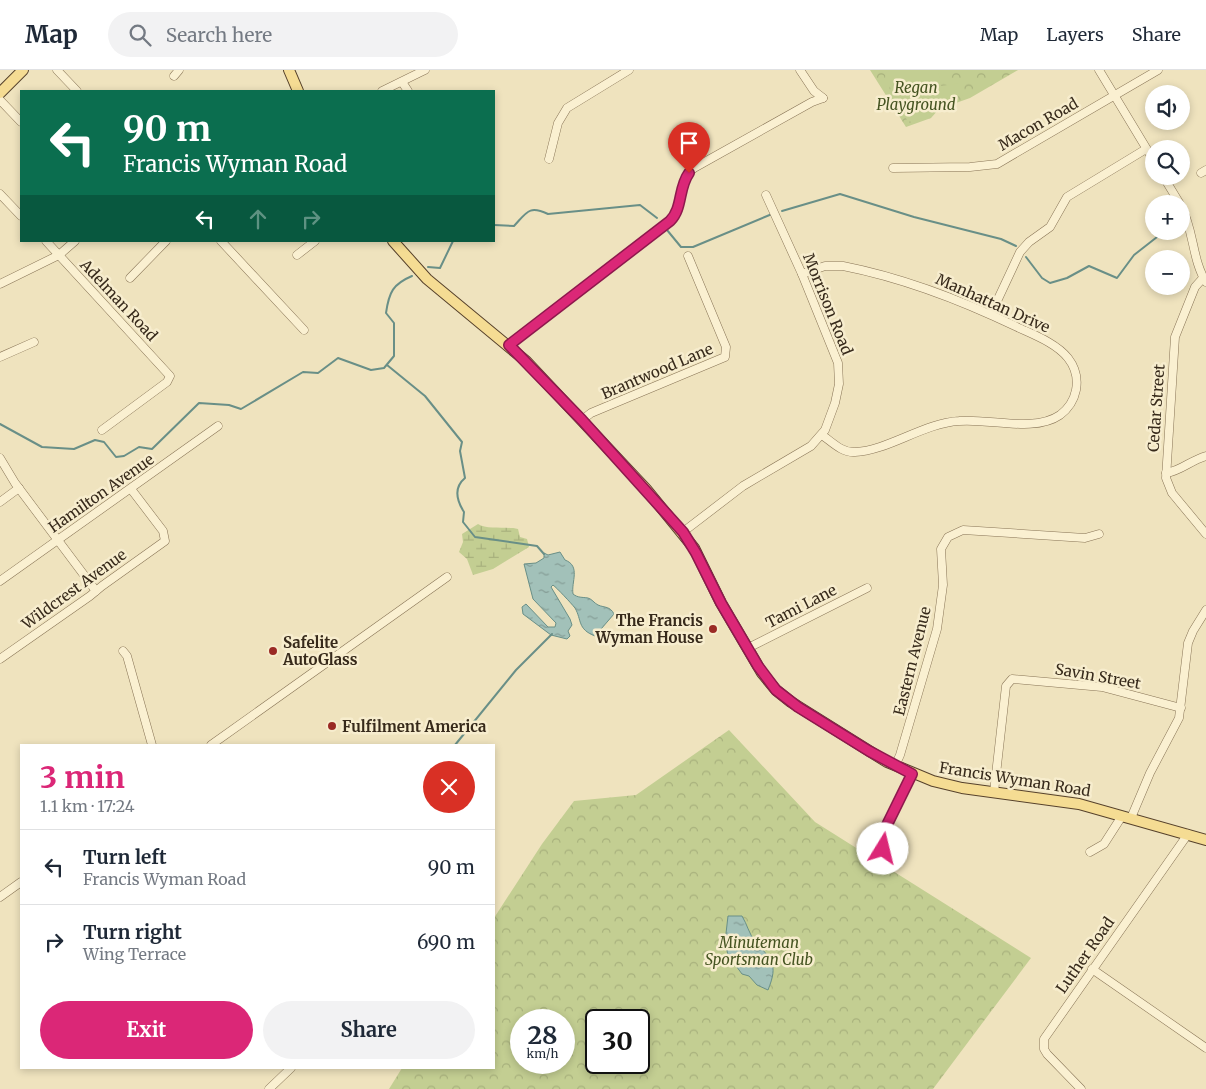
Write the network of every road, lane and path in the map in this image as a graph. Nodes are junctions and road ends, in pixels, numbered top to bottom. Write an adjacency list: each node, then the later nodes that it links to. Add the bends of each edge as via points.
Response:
1 (23, 70): 9 (main road)
2 (57, 70): 11 (street)
3 (289, 70): 12 (main road)
4 (425, 70): 10 (street)
5 (800, 70): 43 (street, via 814,91 823,98 694,168 685,180 678,210 670,221)
6 (1099, 70): 16 (street)
7 (1158, 70): 16 (street, Macon Road)
8 (626, 71): 21 (street, via 567,108 558,123)
9 (12, 74): 15 (main road)
10 (402, 82): 13 (street); 14 (street)
11 (76, 90)
12 (298, 90)
13 (384, 90)
14 (407, 90)
15 (0, 93)
16 (1114, 96): 19 (street); 22 (street, Macon Road, via 997,164)
17 (0, 100): 18 (street)
18 (20, 121)
19 (1145, 147)
20 (1145, 150): 40 (street, via 1067,197 1050,227 1020,252)
21 (549, 159)
22 (892, 168)
23 (0, 194): 25 (street)
24 (766, 196): 36 (street, Morrison Road)
25 (20, 215)
26 (1190, 234): 38 (street)
27 (47, 242): 33 (street, Adelman Road)
28 (74, 242): 33 (street)
29 (165, 242): 37 (street)
30 (222, 242): 41 (street)
31 (314, 242): 34 (street)
32 (394, 242): 43 (main road, Francis Wyman Road, via 427,279)
33 (59, 255): 39 (street); 47 (street, Adelman Road, via 171,378)
34 (297, 255)
35 (688, 256): 45 (street, Brantwood Lane, via 726,347 725,357)
36 (802, 274): 40 (street, Manhattan Drive, via 825,266 847,267 926,288); 48 (street, Morrison Road, via 839,372 835,403)
37 (130, 278)
38 (1204, 280): 51 (street, Cedar Street, via 1194,288 1175,338)
39 (0, 284)
40 (991, 314): 48 (street, Manhattan Drive, via 1046,341 1071,362 1076,375 1076,390 1060,415 1035,423 950,422 854,452 841,449)
41 (304, 330)
42 (34, 342): 44 (street)
43 (509, 345): 45 (main road, Francis Wyman Road)
44 (0, 357)
45 (582, 420): 55 (main road, Francis Wyman Road)
46 (218, 426): 53 (street, Hamilton Avenue)
47 (102, 430)
48 (822, 435): 55 (street, Morrison Road, via 797,456 737,490)
49 (1206, 456): 51 (street, via 1176,472)
50 (0, 458): 52 (street)
51 (1166, 473): 57 (street, Cedar Street, via 1169,490)
52 (19, 488): 54 (street); 58 (street)
53 (131, 488): 58 (street, Hamilton Avenue); 62 (street, Wildcrest Avenue, via 163,531 165,541)
54 (0, 502)
55 (683, 532): 64 (main road, Francis Wyman Road)
56 (1099, 534): 70 (street, Eastern Avenue, via 1085,538 963,530 945,540 940,554 943,580 937,629)
57 (1206, 534)
58 (58, 540): 60 (street, Hamilton Avenue); 62 (street)
59 (447, 577): 69 (street)
60 (0, 582)
61 (867, 588): 64 (street, Tami Lane)
62 (96, 591): 66 (street, Wildcrest Avenue)
63 (1206, 610): 67 (street, via 1188,643)
64 (748, 648): 70 (main road, Francis Wyman Road, via 768,681 785,698)
65 (123, 651): 68 (street)
66 (0, 658)
67 (1181, 708): 72 (street, Savin Street, via 1102,687 1025,678 1010,680 1006,686); 73 (street, via 1176,726)
68 (152, 744)
69 (212, 744)
70 (895, 766): 71 (main road, Francis Wyman Road)
71 (912, 774): 72 (main road, Francis Wyman Road, via 956,787); 76 (street, via 883,833)
72 (994, 792): 73 (main road, Francis Wyman Road, via 1072,802)
73 (1126, 817): 74 (main road, Francis Wyman Road); 77 (street, via 1104,844)
74 (1188, 834): 75 (main road, Francis Wyman Road); 80 (street, Luther Road)
75 (1206, 840)
76 (883, 849)
77 (1090, 852)
78 (20, 883): 79 (street)
79 (0, 897)
80 (1092, 969): 81 (street); 84 (street, Luther Road, via 1045,1036 1043,1044 1047,1054)
81 (1206, 1048)
82 (290, 1069): 83 (street)
83 (269, 1089)
84 (1082, 1089)

